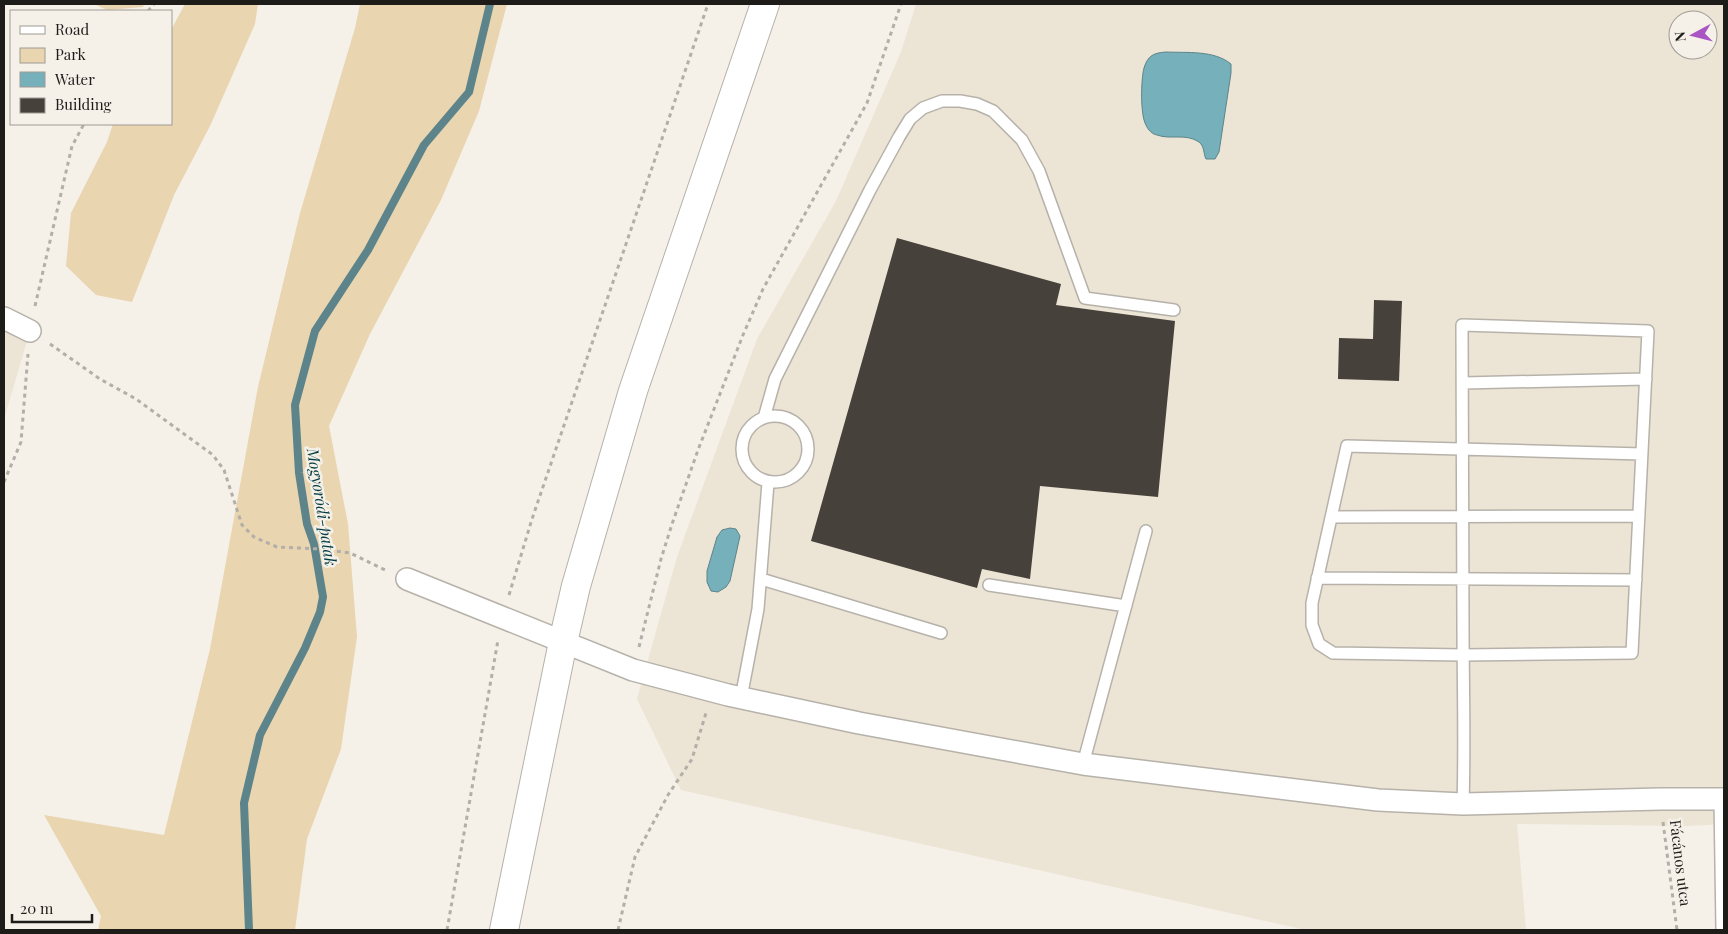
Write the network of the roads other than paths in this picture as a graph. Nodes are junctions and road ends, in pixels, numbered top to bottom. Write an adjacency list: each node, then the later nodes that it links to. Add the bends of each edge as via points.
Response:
1 (765, 4): 23 (main road, via 633,391 576,586)
2 (1174, 310): 7 (lane, via 1085,298 1040,171 1022,140 993,111 976,104 942,101 923,108 910,119 899,137 775,379)
3 (4, 318): 4 (street)
4 (30, 330)
5 (1646, 379): 6 (lane); 6 (lane, via 1648,332 1462,325); 9 (lane)
6 (1462, 383): 8 (lane)
7 (764, 418): 10 (lane, via 757,420 746,432 741,447 744,464 754,476); 10 (lane, via 788,418 801,428 808,443 807,460 798,473 784,482)
8 (1463, 450): 9 (lane); 12 (lane, via 1347,446); 13 (lane)
9 (1642, 454): 11 (lane)
10 (768, 483): 17 (lane)
11 (1639, 516): 13 (lane); 19 (lane)
12 (1331, 517): 13 (lane); 15 (lane)
13 (1463, 517): 18 (lane)
14 (1146, 531): 21 (lane)
15 (1317, 578): 18 (lane); 24 (lane, via 1312,625 1318,644 1333,654)
16 (407, 579): 23 (street)
17 (761, 579): 22 (lane); 25 (lane)
18 (1463, 579): 19 (lane); 24 (lane)
19 (1636, 580): 24 (lane, via 1632,653)
20 (989, 585): 21 (lane)
21 (1126, 606): 26 (lane)
22 (941, 633)
23 (563, 642): 25 (street, via 633,670); 29 (main road)
24 (1463, 654): 28 (lane)
25 (741, 698): 26 (street)
26 (1083, 764): 28 (street, via 1378,800)
27 (1722, 799): 28 (street); 30 (lane)
28 (1464, 804)
29 (504, 930)
30 (1722, 930)

